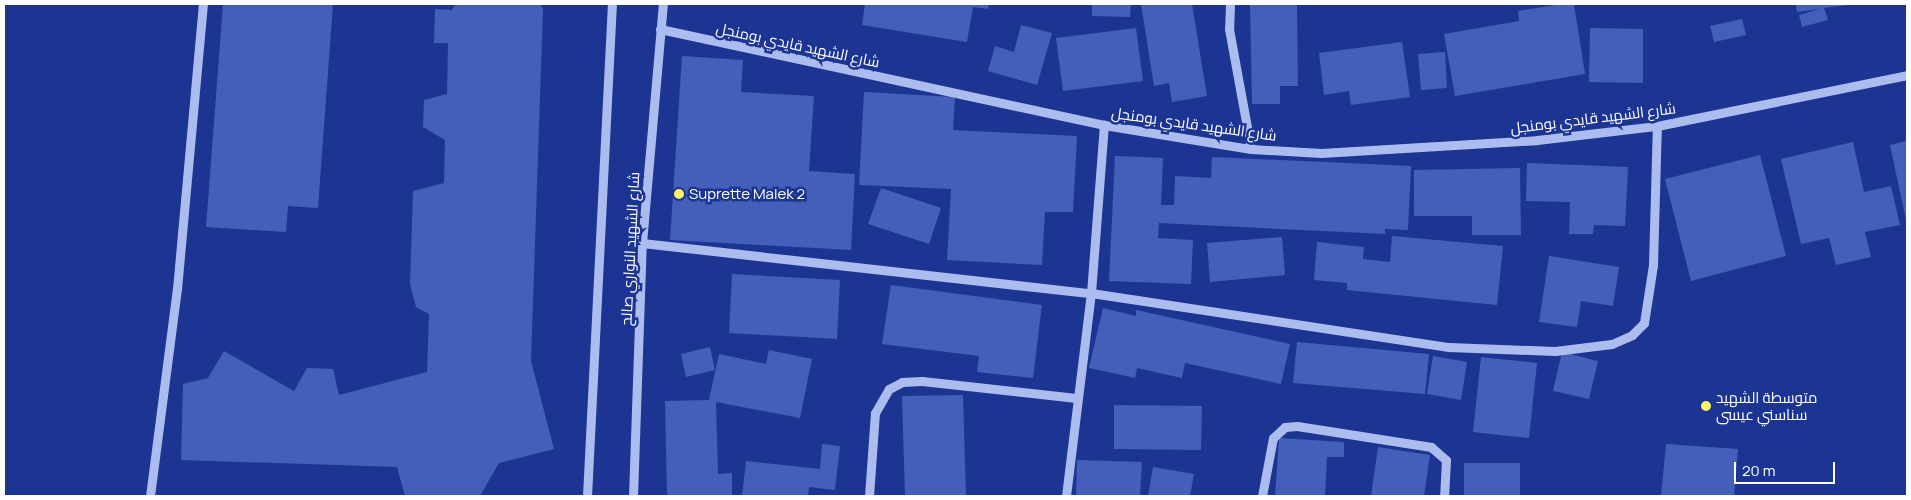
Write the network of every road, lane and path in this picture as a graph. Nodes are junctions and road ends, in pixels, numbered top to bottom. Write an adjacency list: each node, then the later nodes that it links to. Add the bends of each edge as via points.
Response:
1 (203, 4): 13 (street, via 177,289)
2 (612, 4): 14 (street, شارع الشهيد النواري صالح)
3 (663, 4): 5 (street, شارع الشهيد النواري صالح)
4 (1230, 4): 9 (street, via 1228,29)
5 (660, 29): 7 (street, شارع الشهيد قايدي بومنجل); 10 (street, شارع الشهيد النواري صالح)
6 (1907, 75): 8 (street, شارع الشهيد قايدي بومنجل)
7 (1104, 125): 9 (street, شارع الشهيد قايدي بومنجل); 11 (street)
8 (1657, 126): 9 (street, شارع الشهيد قايدي بومنجل, via 1440,148 1321,153); 11 (street, via 1653,265 1648,310 1639,330 1612,344 1555,351 1449,347)
9 (1251, 149)
10 (642, 242): 11 (street); 15 (street, شارع الشهيد النواري صالح)
11 (1091, 293): 12 (street)
12 (1076, 398): 16 (street, via 902,382 889,389 875,413); 17 (street)
13 (150, 496)
14 (587, 496)
15 (633, 496)
16 (869, 496)
17 (1066, 496)
18 (1262, 496): 19 (street, via 1273,438 1285,427 1297,426 1431,447 1446,460)
19 (1444, 496)

